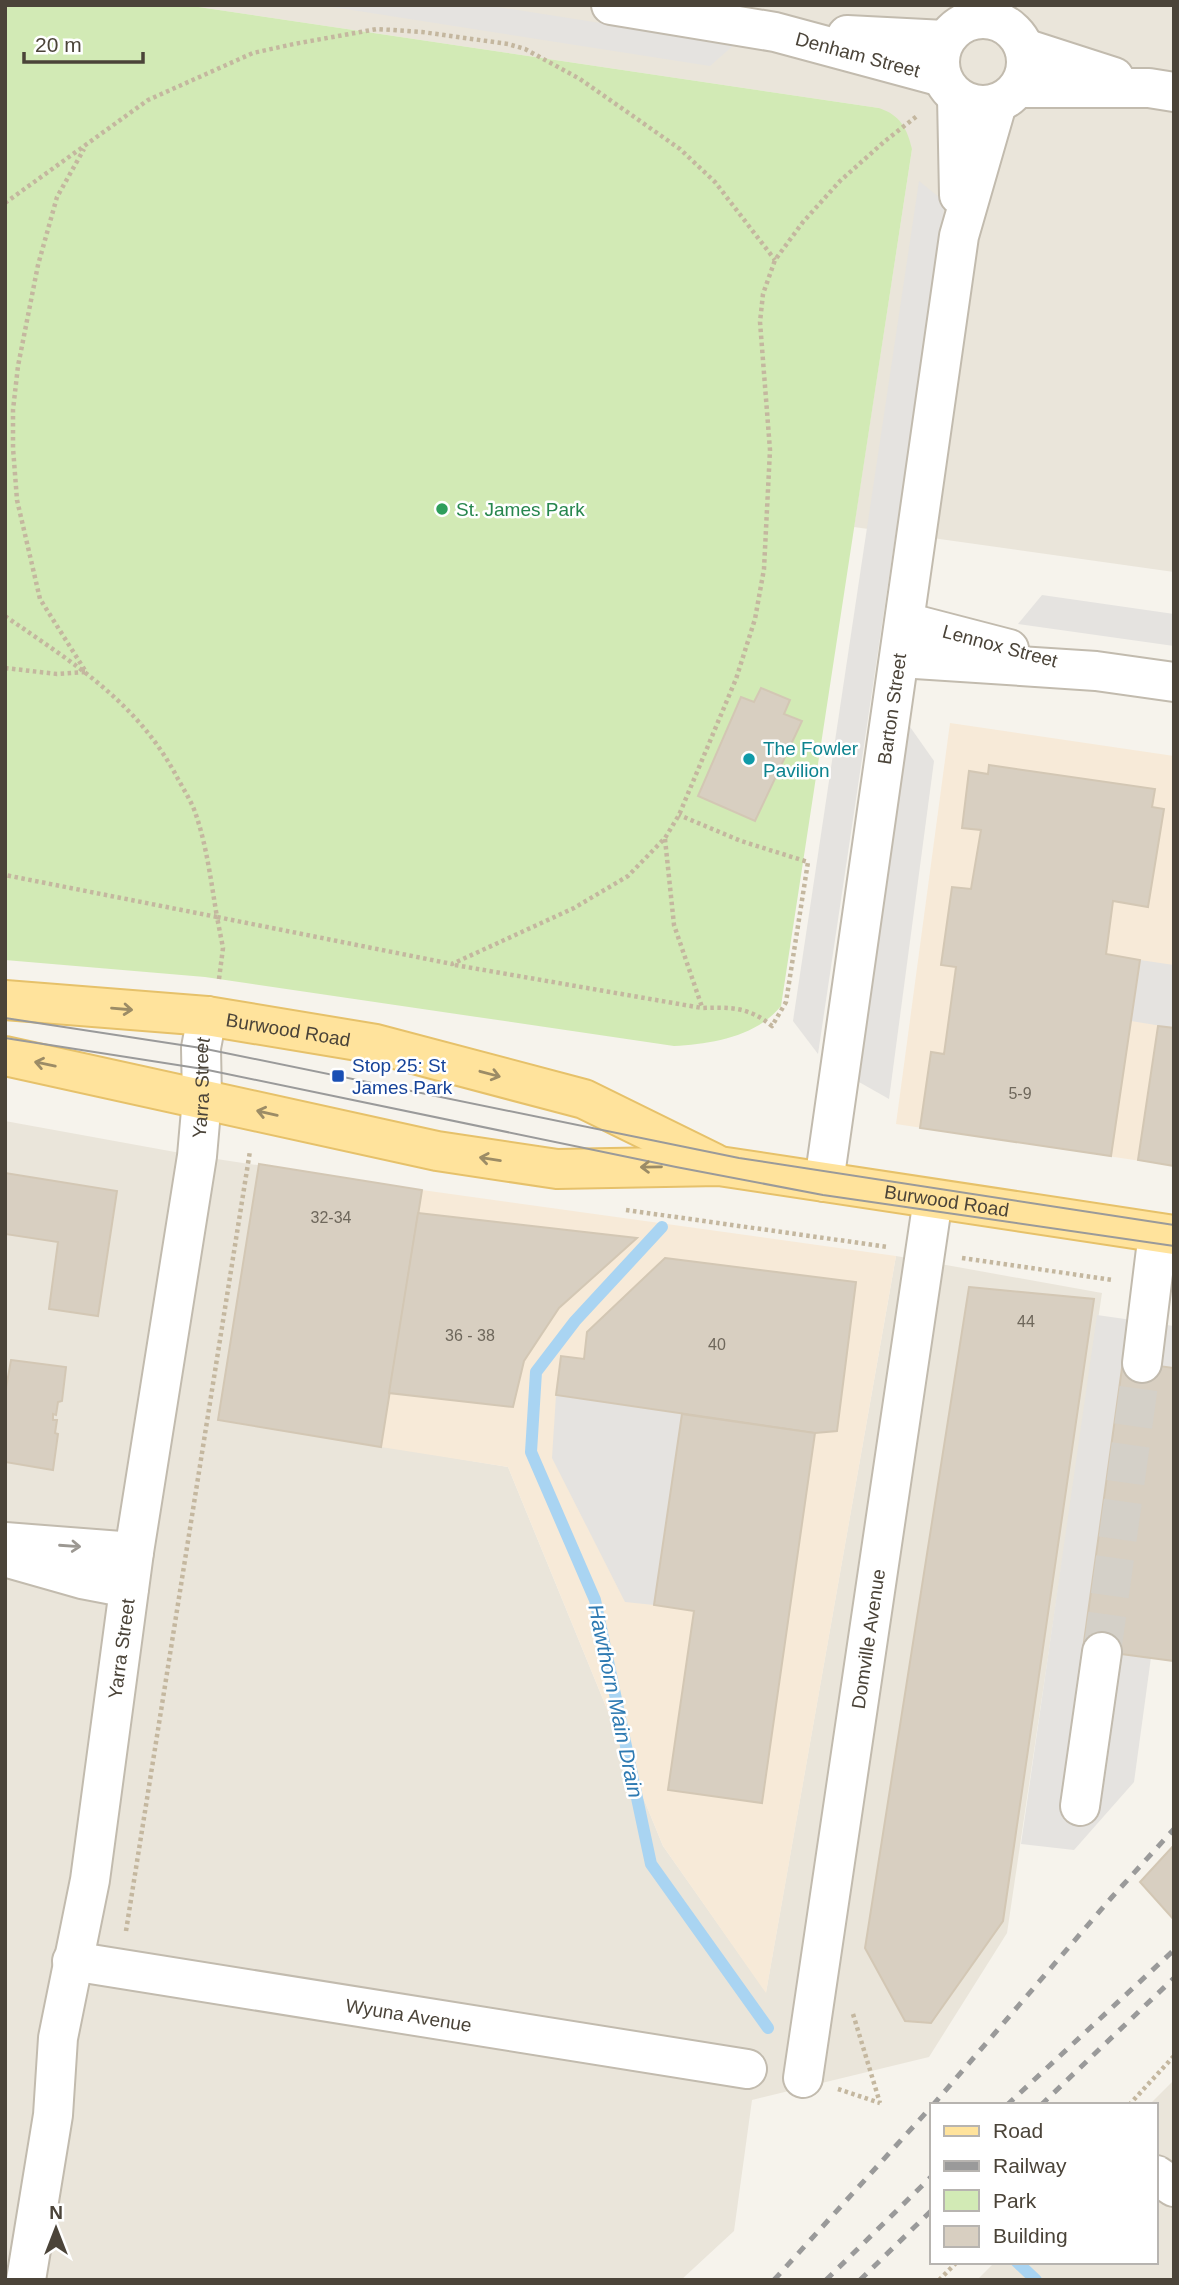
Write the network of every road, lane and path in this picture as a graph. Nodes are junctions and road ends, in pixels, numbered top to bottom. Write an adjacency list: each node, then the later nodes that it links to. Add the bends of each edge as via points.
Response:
1 (611, 5): 4 (street, Denham Street)
2 (960, 22): 3 (street, via 987,19); 4 (street, Denham Street); 5 (street, via 940,51 939,65)
3 (1014, 27): 6 (street); 7 (street, via 1027,62 1024,76)
4 (775, 32): 5 (street, Denham Street)
5 (949, 87): 7 (street, via 969,104 983,106); 11 (street, Barton Street)
6 (1161, 90): 7 (street)
7 (1008, 96): 11 (street, Barton Street)
8 (914, 118): 12 (path, via 840,181)
9 (85, 148): 10 (path); 12 (path, via 148,100 253,53 377,29 508,44 580,79 680,149 715,182); 16 (path, via 57,197 38,265 18,366 13,448 17,500 40,599)
10 (5, 203)
11 (960, 236): 14 (street, Barton Street)
12 (775, 260): 18 (path, via 763,294 760,323 770,450 762,581 736,679)
13 (5, 615): 16 (path)
14 (902, 640): 17 (street, Lennox Street); 30 (street, Barton Street)
15 (5, 668): 16 (path)
16 (86, 672): 21 (path, via 124,704 172,767 194,809)
17 (1174, 682)
18 (679, 815): 19 (path); 25 (path, via 741,842 808,863 786,1002 772,1026 758,1014 743,1010)
19 (665, 838): 22 (path, via 628,876 574,908); 25 (path, via 674,925)
20 (5, 875): 21 (path)
21 (217, 917): 22 (path); 24 (path, via 223,948)
22 (452, 964): 25 (path)
23 (5, 1000): 24 (main road, Burwood Road, one-way to 24)
24 (213, 1001): 27 (street, Yarra Street, via 201,1048); 29 (main road, Burwood Road, one-way to 29, via 584,1099)
25 (702, 1008)
26 (5, 1056): 27 (main road, Burwood Road, one-way to 26)
27 (202, 1099): 28 (street, Yarra Street); 29 (main road, Burwood Road, one-way to 27, via 557,1169 437,1151)
28 (198, 1143): 39 (street, Yarra Street); 43 (path, via 250,1151 129,1912)
29 (719, 1166): 30 (main road, Burwood Road)
30 (824, 1182): 31 (main road, Burwood Road)
31 (933, 1199): 33 (main road, Burwood Road); 34 (street, Domville Avenue)
32 (614, 1209): 34 (path)
33 (1166, 1234): 35 (street)
34 (926, 1252): 35 (path); 46 (street, Domville Avenue)
35 (1152, 1286): 36 (street)
36 (1142, 1363)
37 (5, 1542): 39 (street, one-way to 39)
38 (5, 1558): 39 (street, via 82,1579)
39 (131, 1570): 42 (street, Yarra Street, via 90,1880)
40 (1102, 1652): 41 (street)
41 (1080, 1806)
42 (72, 1961): 43 (street, Wyuna Avenue); 51 (street, Yarra Street)
43 (124, 1969): 45 (street, Wyuna Avenue)
44 (1174, 2056): 47 (path)
45 (747, 2069)
46 (803, 2078)
47 (1131, 2103)
48 (1158, 2176): 49 (street)
49 (1174, 2187)
50 (955, 2264): 52 (path)
51 (26, 2280)
52 (939, 2280)

